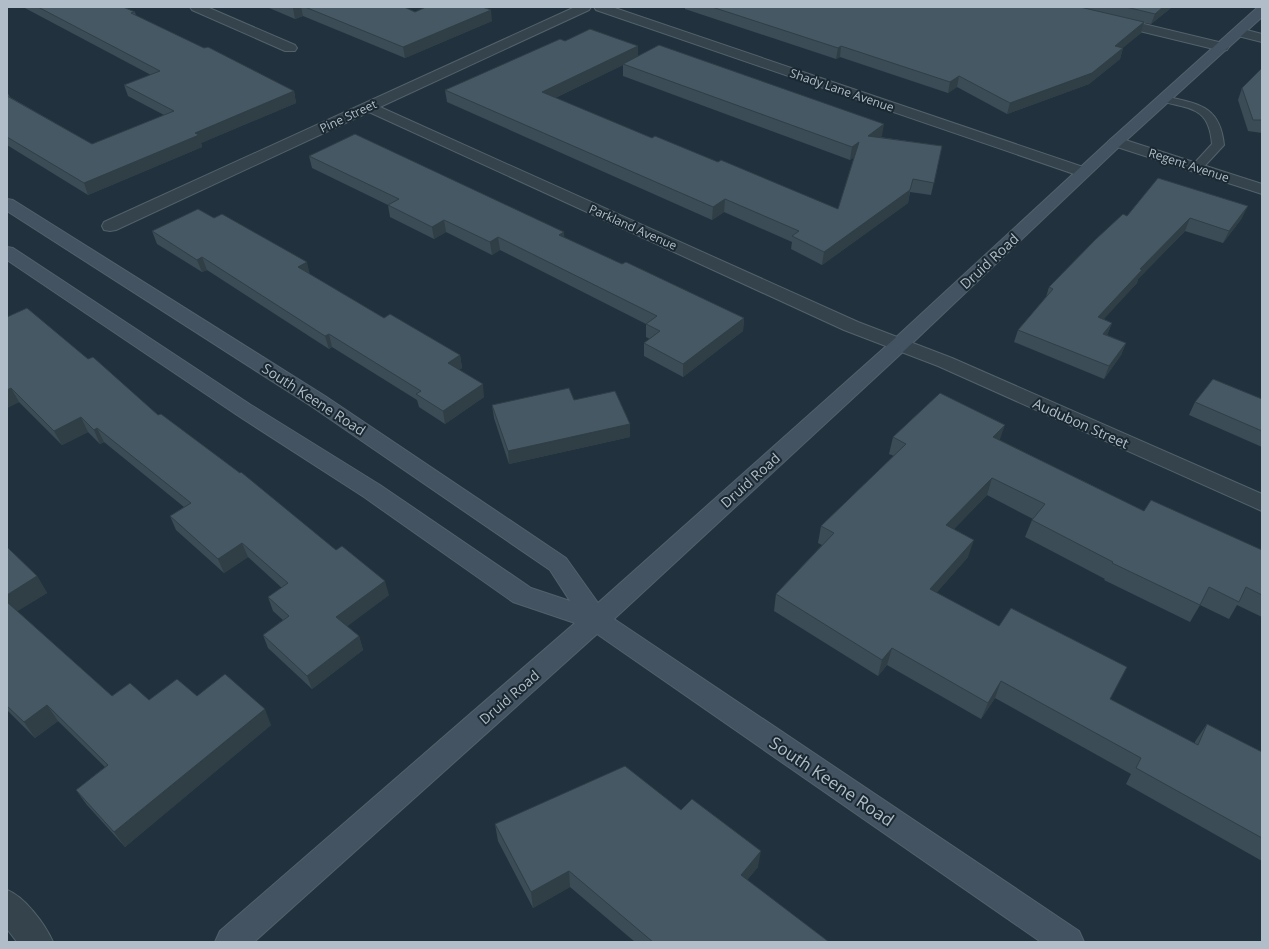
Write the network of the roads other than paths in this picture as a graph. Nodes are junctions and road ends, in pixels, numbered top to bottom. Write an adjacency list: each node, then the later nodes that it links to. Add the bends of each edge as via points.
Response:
1 (196, 7): 9 (street)
2 (585, 7): 11 (street, Pine Street)
3 (600, 7): 14 (street, Shady Lane Avenue)
4 (1056, 7): 8 (street)
5 (1262, 10): 6 (main road, Druid Road)
6 (1239, 32): 7 (street); 8 (main road, Druid Road)
7 (1262, 38)
8 (1222, 47): 10 (main road, Druid Road)
9 (290, 48)
10 (1164, 99): 12 (main road, Druid Road); 13 (lane, via 1207,113 1216,122 1218,145)
11 (369, 106): 17 (street, Pine Street); 19 (street, Parkland Avenue, via 851,326)
12 (1116, 142): 13 (street, Regent Avenue); 14 (main road, Druid Road)
13 (1196, 168): 15 (street, Regent Avenue)
14 (1083, 172): 19 (main road, Druid Road)
15 (1262, 189)
16 (7, 204): 21 (main road, South Keene Road, via 318,401 558,564)
17 (110, 226)
18 (7, 252): 21 (main road, South Keene Road, via 244,410 372,490 522,595)
19 (899, 345): 20 (street, Audubon Street, via 945,362); 21 (main road, Druid Road)
20 (1262, 503)
21 (596, 620): 24 (main road, Druid Road); 25 (main road, South Keene Road)
22 (7, 905): 23 (street)
23 (37, 942)
24 (231, 942)
25 (1068, 942)

